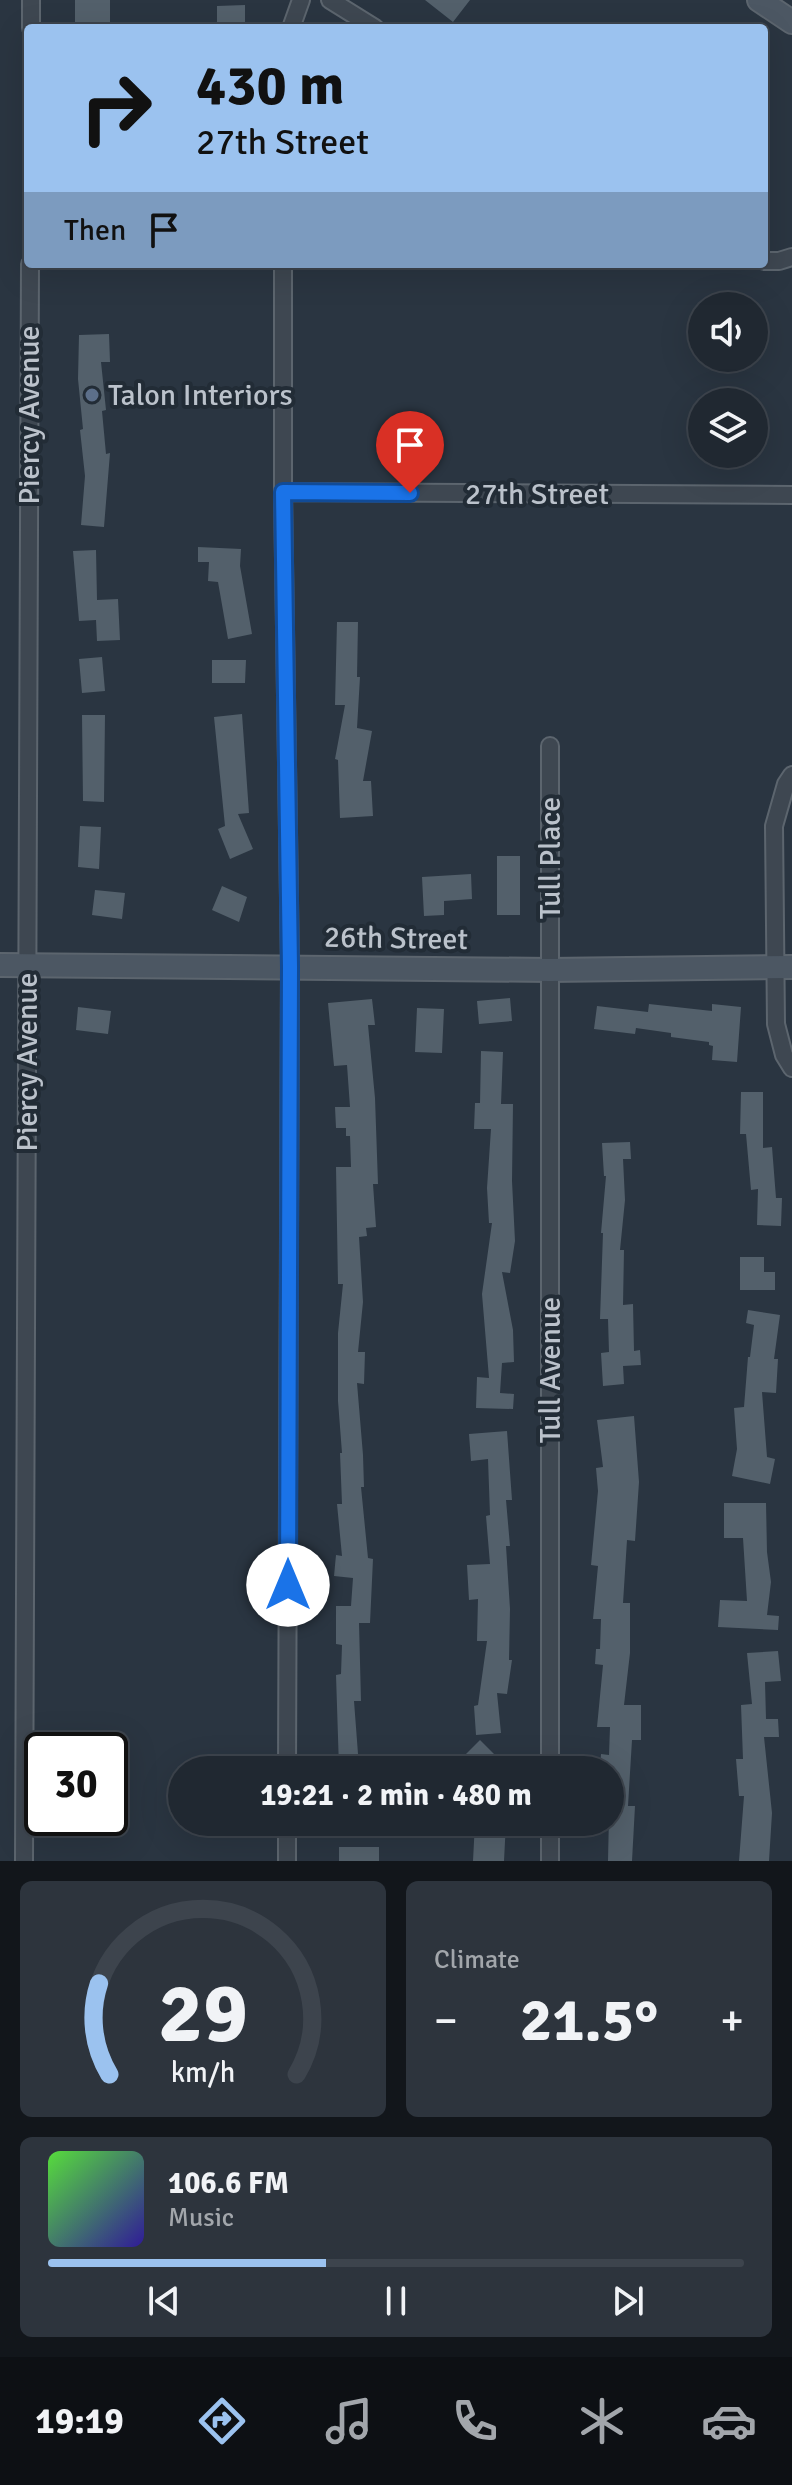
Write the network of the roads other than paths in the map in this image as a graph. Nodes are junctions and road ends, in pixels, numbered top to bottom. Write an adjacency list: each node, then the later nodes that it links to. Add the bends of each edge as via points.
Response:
1 (31, 0): 6 (street)
2 (301, 0): 7 (street)
3 (330, 0): 8 (street)
4 (759, 0): 5 (street)
5 (792, 22)
6 (31, 24)
7 (292, 24)
8 (369, 24)
9 (792, 257): 10 (street)
10 (768, 261)
11 (30, 268): 18 (street, Piercy Avenue)
12 (283, 268): 13 (street)
13 (283, 492): 14 (street, 27th Street); 19 (street)
14 (792, 495)
15 (550, 746): 21 (street, Tull Place)
16 (792, 775): 20 (street, via 774,826)
17 (0, 965): 18 (street, 26th Street)
18 (27, 965): 19 (street, 26th Street); 27 (street, Piercy Avenue)
19 (290, 967): 21 (street, 26th Street); 23 (street)
20 (783, 967): 21 (street, 26th Street); 22 (street, via 776,1024)
21 (550, 970): 24 (street, Tull Avenue)
22 (792, 1068)
23 (287, 1756)
24 (550, 1756)
25 (287, 1836): 28 (street)
26 (550, 1836): 29 (street)
27 (24, 1861)
28 (287, 1861)
29 (550, 1861)

